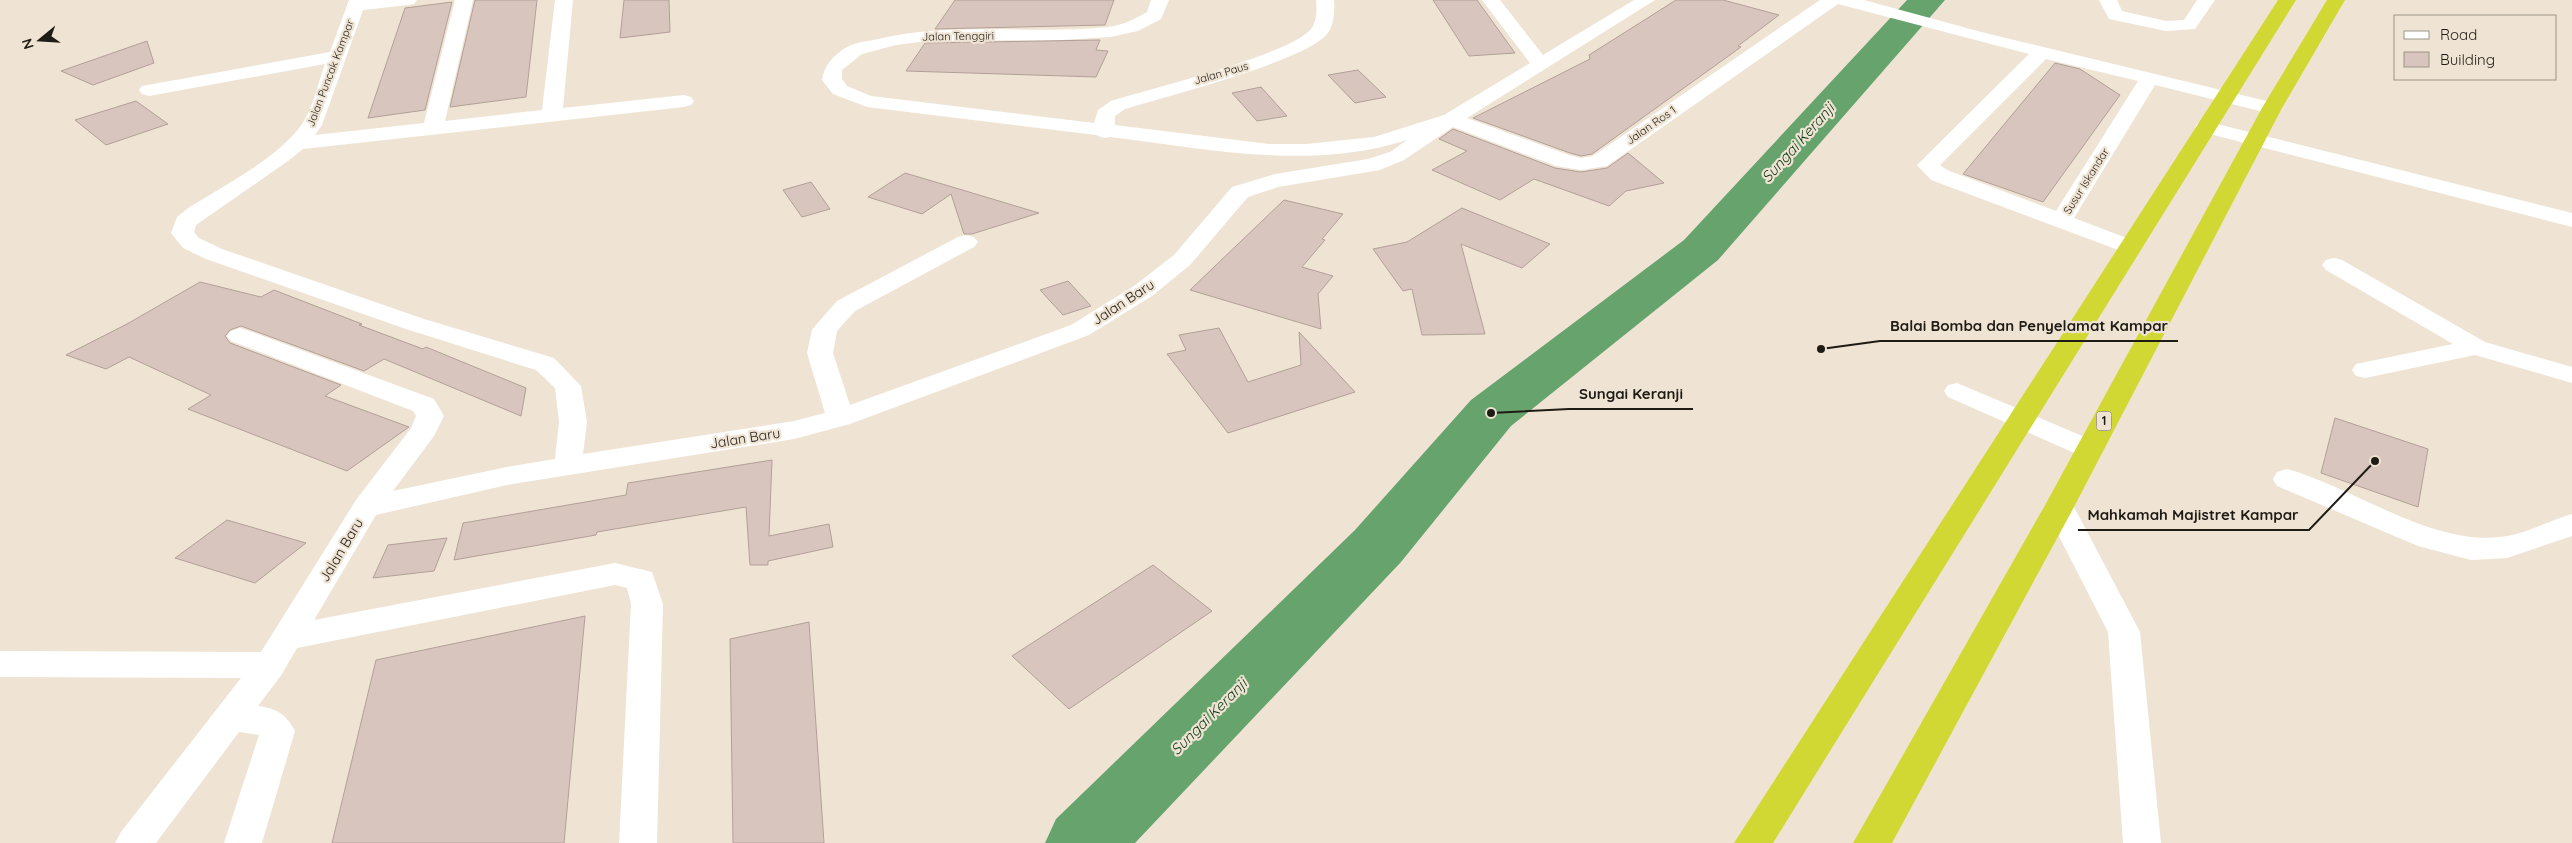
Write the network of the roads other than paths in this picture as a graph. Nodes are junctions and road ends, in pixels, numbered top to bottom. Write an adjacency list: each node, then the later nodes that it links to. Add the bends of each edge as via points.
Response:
1 (408, 0): 13 (street)
2 (464, 0): 26 (street)
3 (564, 0): 23 (street)
4 (1160, 0): 27 (street, Jalan Tenggiri, via 1155,15 1132,27 1110,32 927,36 855,50 833,68 832,80 840,90 867,101)
5 (1325, 0): 27 (street, Jalan Paus, via 1326,10 1320,31 1303,44 1266,60 1118,105 1105,114)
6 (1491, 0): 17 (street)
7 (1646, 0): 17 (street)
8 (1832, 0): 24 (street, Jalan Ros 1, via 1599,161 1580,164 1564,160)
9 (2108, 0): 10 (street, via 2114,15 2166,26 2189,25)
10 (2206, 0)
11 (2287, 0): 20 (highway)
12 (2336, 0): 22 (highway, 1)
13 (357, 3): 16 (street, Jalan Puncak Kampar)
14 (1851, 3): 15 (street)
15 (2042, 52): 18 (street); 31 (street, via 1928,165 1939,175)
16 (337, 56): 19 (street); 29 (street, Jalan Puncak Kampar, via 312,125)
17 (1541, 65): 24 (street)
18 (2150, 78): 20 (street); 31 (street, Susur Iskandar)
19 (149, 90)
20 (2224, 96): 22 (street); 25 (highway)
21 (684, 101): 23 (street)
22 (2272, 108): 28 (highway, 1)
23 (552, 114): 26 (street)
24 (1451, 119): 27 (street, via 1376,142 1306,150 1269,150); 40 (street, Jalan Baru, via 1397,156 1372,165 1275,181 1240,192 1182,260 1143,291 1080,330)
25 (2205, 127): 28 (street); 33 (highway)
26 (433, 128): 29 (street)
27 (1104, 132)
28 (2255, 140): 30 (street); 42 (highway, 1)
29 (297, 143): 43 (street, Jalan Puncak Kampar, via 281,158 196,212 184,222 182,233 191,243 214,254 415,324 545,364 568,386 573,422)
30 (2572, 220)
31 (2061, 221): 33 (street, Susur Iskandar)
32 (966, 242): 40 (street, via 846,306 826,330 820,353)
33 (2129, 247): 41 (highway)
34 (2334, 264): 36 (street)
35 (240, 336): 45 (street, via 424,405 430,416 424,430)
36 (2476, 347): 37 (street); 38 (street)
37 (2365, 370)
38 (2572, 375)
39 (1957, 391): 41 (street)
40 (840, 418): 43 (street, Jalan Baru, via 794,430)
41 (2020, 419): 42 (street); 55 (highway)
42 (2089, 449): 46 (highway, 1)
43 (568, 466): 45 (street, Jalan Baru)
44 (2287, 479): 47 (street, via 2429,539 2471,550 2507,547)
45 (366, 507): 48 (street, Jalan Baru)
46 (2059, 507): 56 (highway, 1); 57 (street, via 2124,632)
47 (2572, 524)
48 (289, 637): 50 (street, Jalan Baru); 54 (street, via 615,574 641,580 647,604)
49 (0, 664): 50 (street)
50 (270, 665): 51 (street, Jalan Baru)
51 (232, 717): 52 (street, Jalan Baru); 53 (street, via 266,721 278,731)
52 (134, 843)
53 (243, 843)
54 (638, 843)
55 (1753, 843)
56 (1872, 843)
57 (2142, 843)

